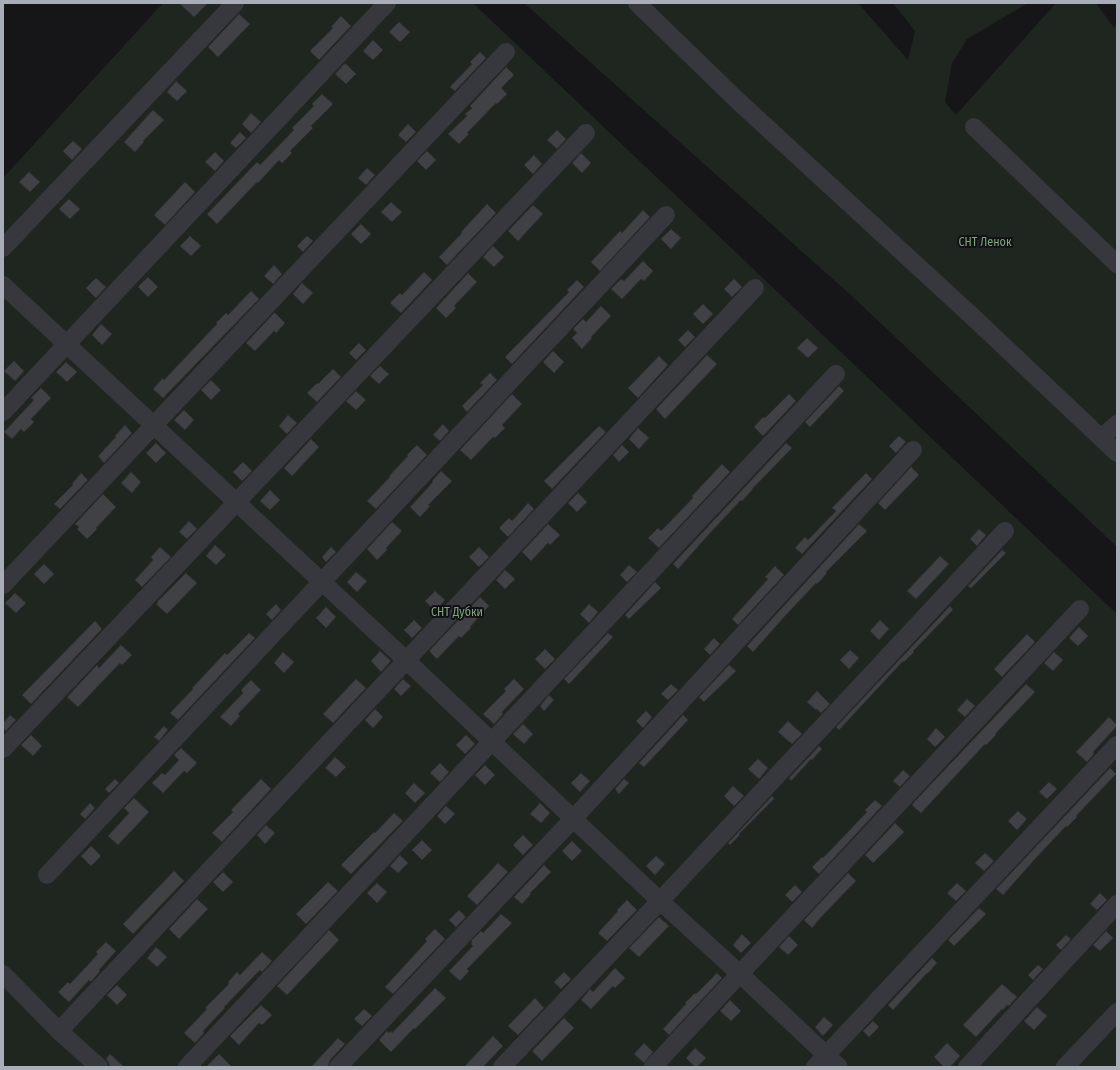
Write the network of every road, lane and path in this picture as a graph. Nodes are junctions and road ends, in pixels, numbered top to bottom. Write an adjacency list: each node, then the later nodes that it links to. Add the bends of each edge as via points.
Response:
1 (235, 3): 8 (street)
2 (387, 3): 12 (street)
3 (637, 3): 17 (street, via 738,101)
4 (506, 52): 16 (street)
5 (974, 127): 9 (street)
6 (586, 133): 20 (street)
7 (666, 215): 22 (street)
8 (3, 248)
9 (1117, 264)
10 (3, 285): 12 (street)
11 (755, 288): 25 (street)
12 (67, 344): 14 (street); 16 (street)
13 (836, 374): 26 (street)
14 (3, 412)
15 (1117, 424): 17 (street)
16 (153, 425): 20 (street); 23 (street)
17 (1101, 438): 19 (street)
18 (913, 450): 29 (street)
19 (1117, 453)
20 (236, 502): 22 (street); 28 (street)
21 (1005, 530): 31 (street)
22 (321, 582): 25 (street); 30 (street)
23 (3, 585)
24 (1080, 609): 34 (street)
25 (406, 660): 26 (street); 36 (street)
26 (491, 742): 29 (street); 39 (street)
27 (1117, 745): 37 (street)
28 (3, 749)
29 (573, 819): 31 (street); 40 (street)
30 (47, 874)
31 (660, 901): 34 (street); 41 (street)
32 (1117, 904): 43 (street)
33 (3, 974): 36 (street)
34 (740, 974): 37 (street); 42 (street)
35 (1117, 1012): 44 (street)
36 (60, 1031): 38 (street)
37 (827, 1063)
38 (99, 1067)
39 (187, 1067)
40 (338, 1067)
41 (502, 1067)
42 (653, 1067)
43 (967, 1067)
44 (1065, 1067)

